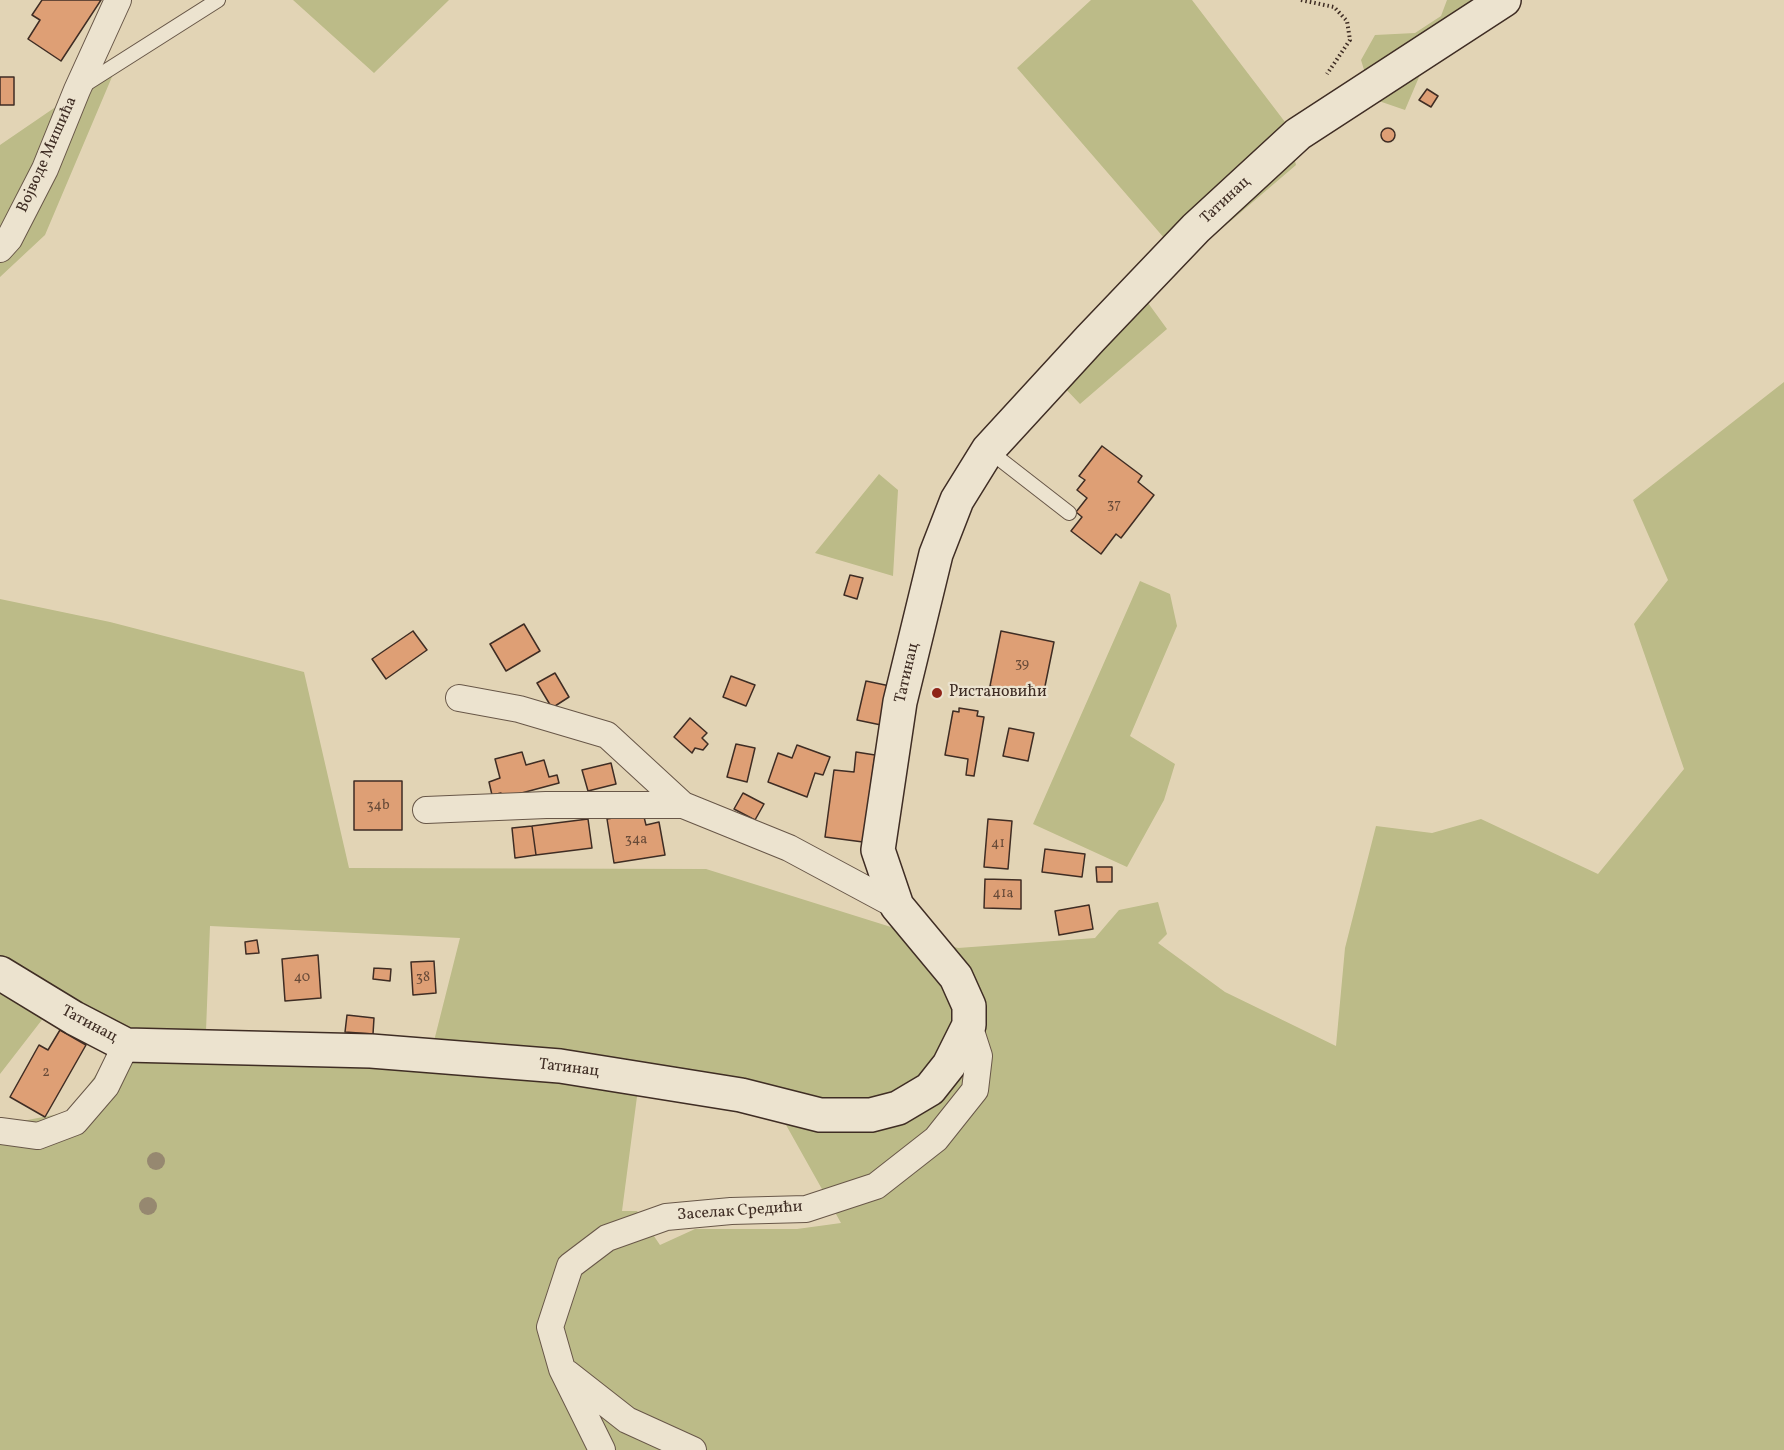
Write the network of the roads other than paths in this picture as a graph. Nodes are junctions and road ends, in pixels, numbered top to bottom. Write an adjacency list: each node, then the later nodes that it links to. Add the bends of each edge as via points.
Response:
1 (118, 0): 4 (street, Војводе Мишића)
2 (218, 0): 4 (lane, Војводе Мишића)
3 (1504, 0): 6 (street, Татинац, via 1298,134 1196,228)
4 (77, 90): 5 (street, Војводе Мишића, via 45,169 9,240)
5 (0, 249)
6 (988, 450): 7 (lane); 11 (street, Татинац, via 957,500 936,554 900,702 878,850)
7 (1069, 513)
8 (459, 698): 9 (street, Татинац, via 519,709 607,735)
9 (684, 805): 10 (street, Татинац); 11 (street, Татинац, via 789,848)
10 (426, 810)
11 (897, 906): 13 (street, Татинац, via 956,977 969,1006)
12 (0, 973): 14 (street, Татинац)
13 (969, 1025): 14 (street, Татинац, via 949,1065 930,1089 898,1108 871,1115 820,1115 741,1095 560,1066 371,1051); 16 (street, Заселак Средићи, via 979,1056 975,1090 936,1139 876,1186 806,1209 666,1217 607,1238 570,1266 550,1327)
14 (126, 1045): 15 (street, via 106,1086 75,1122 38,1136)
15 (0, 1131)
16 (562, 1369): 17 (street, Заселак Средићи); 18 (street, via 627,1420)
17 (602, 1450)
18 (693, 1450)

